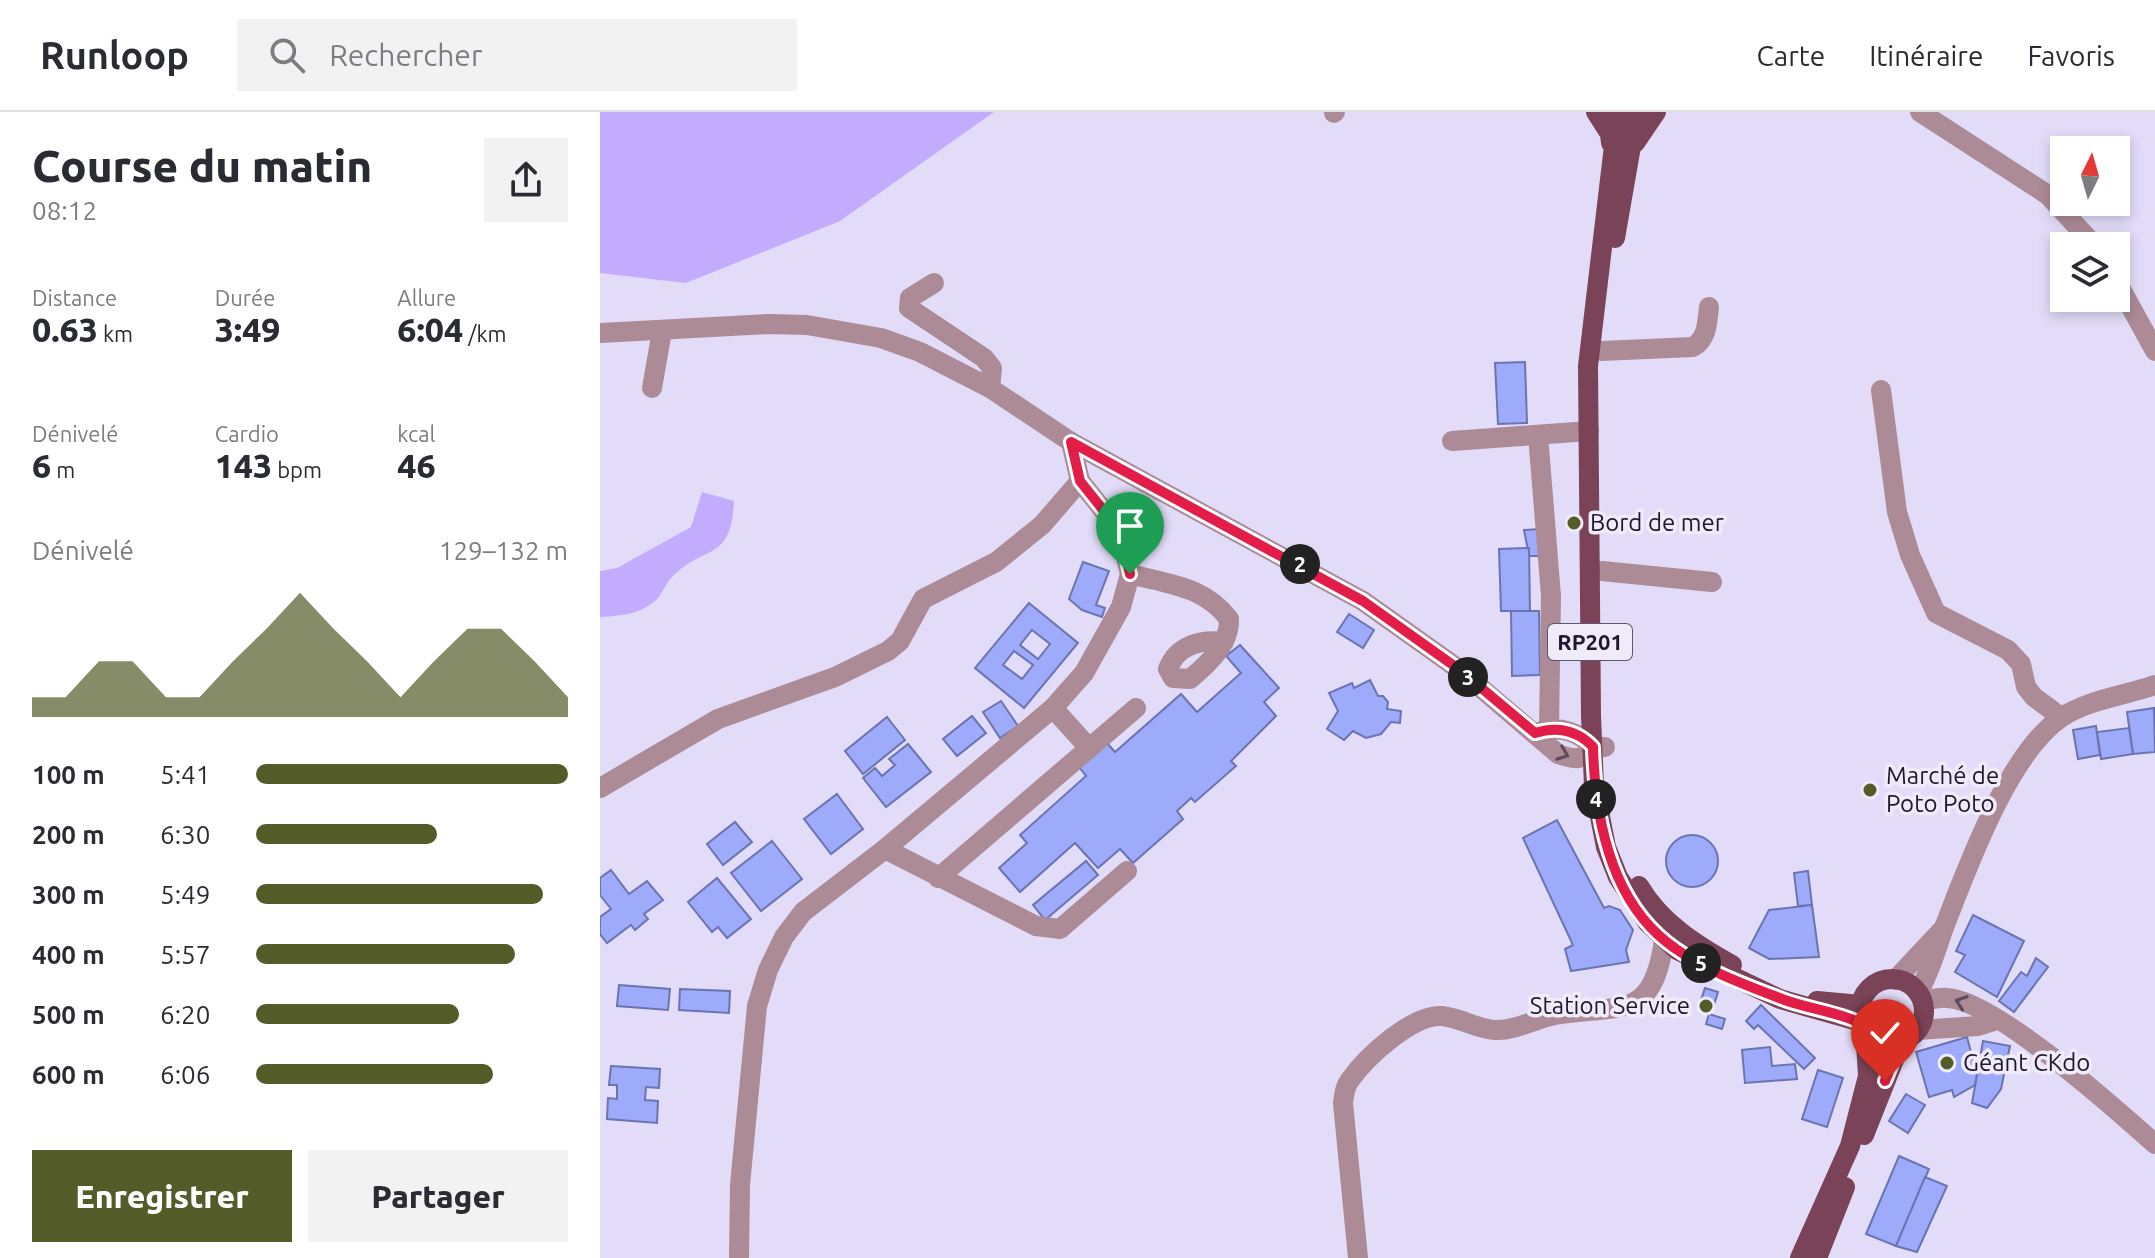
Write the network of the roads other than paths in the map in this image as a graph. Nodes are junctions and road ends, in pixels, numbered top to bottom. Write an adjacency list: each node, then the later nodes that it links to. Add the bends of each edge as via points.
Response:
1 (1596, 112): 6 (main road)
2 (1618, 112): 6 (main road, RP201)
3 (1637, 112): 6 (main road, RP201)
4 (1656, 112): 6 (main road)
5 (1920, 112): 7 (street, via 2048,195)
6 (1620, 156): 13 (main road, RP201); 18 (main road, RP201, via 1589,339)
7 (2082, 232)
8 (934, 283): 16 (street, via 910,298 909,308 984,358 992,368)
9 (2130, 305): 14 (street)
10 (1709, 307): 13 (street, via 1706,332 1693,347)
11 (662, 331): 12 (street); 15 (street); 16 (street, via 769,324 847,331 920,352)
12 (600, 333)
13 (1601, 351): 23 (main road, RP201)
14 (2155, 351)
15 (652, 388)
16 (990, 388): 21 (street)
17 (1881, 390): 30 (street, via 1897,512 1936,613 2008,650 2021,664 2026,687)
18 (1589, 431): 19 (street); 32 (main road, RP201)
19 (1538, 435): 20 (street); 31 (street, via 1551,596)
20 (1452, 441)
21 (1071, 442): 22 (street); 31 (street, via 1363,601)
22 (1080, 481): 24 (street, via 1120,531); 34 (street, via 1042,525 996,562 923,599 900,641 888,651 835,677 718,719)
23 (1602, 571): 25 (street); 32 (main road, RP201)
24 (1130, 574): 26 (street, via 1215,600 1229,619); 28 (street, via 1104,639 1084,673)
25 (1712, 582)
26 (1224, 642)
27 (2155, 685): 30 (street)
28 (1053, 708): 33 (street); 35 (street)
29 (1136, 708): 33 (street)
30 (2061, 717): 38 (street, via 2036,742 1992,815)
31 (1542, 731): 32 (street, via 1582,735)
32 (1599, 747): 39 (main road, RP201, via 1594,786 1606,847 1633,901); 42 (main road, RP201, via 1618,843 1659,914 1741,970)
33 (1089, 748): 37 (street)
34 (600, 788)
35 (885, 849): 37 (street); 46 (street, via 803,912 768,970 751,1048)
36 (1127, 871): 37 (street, via 1060,929 1036,926)
37 (938, 878)
38 (1944, 929): 40 (street); 41 (street)
39 (1664, 940): 42 (main road, RP201, via 1706,966 1780,999); 47 (street, via 1658,978 1634,1003 1498,1030 1441,1016 1420,1017 1359,1069 1347,1082 1343,1103)
40 (1895, 980): 41 (main road); 42 (main road, via 1874,985)
41 (1920, 997): 43 (street, one-way to 41, via 1955,1000); 44 (main road, via 1922,1021)
42 (1862, 1018): 44 (main road, RP201, via 1881,1041); 48 (main road, via 1868,1076 1850,1146)
43 (1997, 1020): 44 (street); 45 (street)
44 (1909, 1036): 49 (main road)
45 (2155, 1144)
46 (739, 1258)
47 (1358, 1258)
48 (1800, 1258)
49 (1817, 1258)

